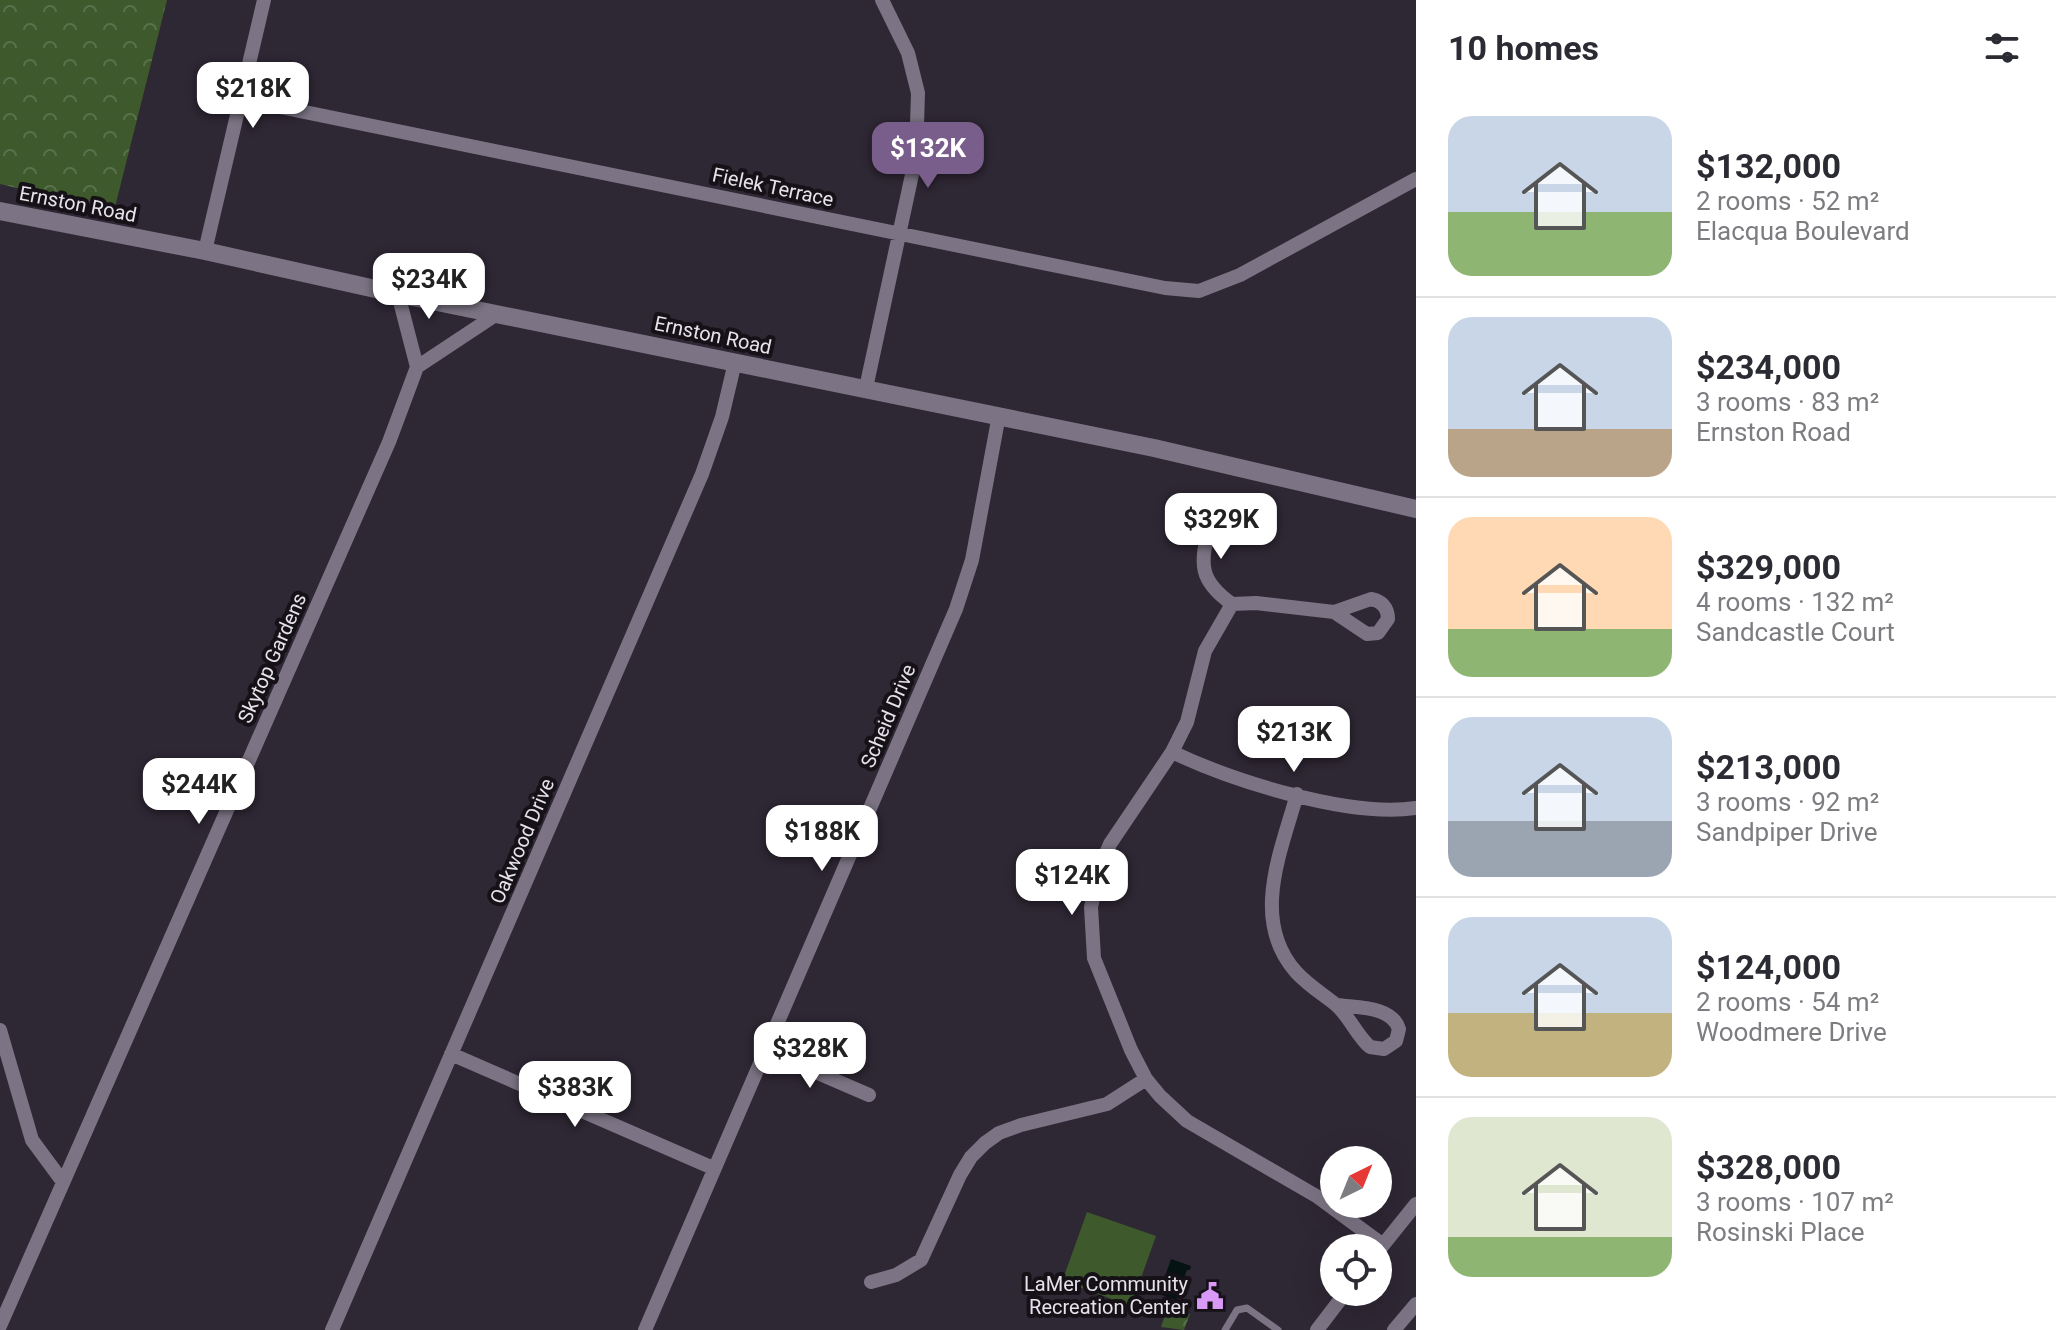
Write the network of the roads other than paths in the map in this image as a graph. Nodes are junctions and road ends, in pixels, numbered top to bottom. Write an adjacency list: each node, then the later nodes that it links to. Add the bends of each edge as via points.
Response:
1 (264, 0): 3 (street)
2 (882, 0): 6 (street, via 908,53 918,93 916,156)
3 (241, 99): 6 (street, Fielek Terrace); 7 (street)
4 (1416, 179): 6 (street, Fielek Terrace, via 1240,275 1199,291)
5 (0, 211): 7 (street, Ernston Road)
6 (899, 234): 12 (street)
7 (205, 251): 8 (street, Ernston Road)
8 (398, 294): 9 (street, Ernston Road); 11 (street)
9 (497, 314): 10 (street, Ernston Road); 11 (street)
10 (735, 362): 12 (street, Ernston Road); 24 (street, Oakwood Drive, via 702,474)
11 (417, 367): 28 (street, Skytop Gardens, via 389,442)
12 (866, 388): 13 (street, Ernston Road)
13 (999, 415): 14 (street, Ernston Road); 23 (street, Scheid Drive, via 965,585)
14 (1416, 509)
15 (1210, 521): 16 (street, via 1202,562 1206,579)
16 (1232, 604): 17 (street); 18 (street, via 1205,651 1187,722)
17 (1334, 612)
18 (1172, 752): 19 (street, via 1201,766); 25 (street, via 1110,844 1091,907 1094,958)
19 (1297, 794): 20 (street, via 1351,808); 21 (street, via 1274,880 1271,921 1284,956 1308,984)
20 (1416, 808)
21 (1337, 1005)
22 (0, 1030): 28 (street, via 32,1140)
23 (767, 1051): 26 (street); 27 (street, Scheid Drive)
24 (451, 1054): 27 (street); 36 (street, Oakwood Drive)
25 (1146, 1079): 30 (street, via 1187,1121 1318,1197); 32 (street, via 1107,1104 1021,1125 985,1143 960,1175 921,1260)
26 (869, 1095)
27 (713, 1168): 37 (street, Scheid Drive)
28 (63, 1182): 35 (street, Skytop Gardens)
29 (1416, 1204): 31 (street)
30 (1363, 1234)
31 (1391, 1234)
32 (871, 1282)
33 (1416, 1304): 41 (street)
34 (1335, 1306): 40 (street)
35 (0, 1326)
36 (332, 1330)
37 (645, 1330)
38 (1225, 1330): 39 (lane, via 1237,1310 1247,1308)
39 (1278, 1330)
40 (1317, 1330)
41 (1394, 1330)

